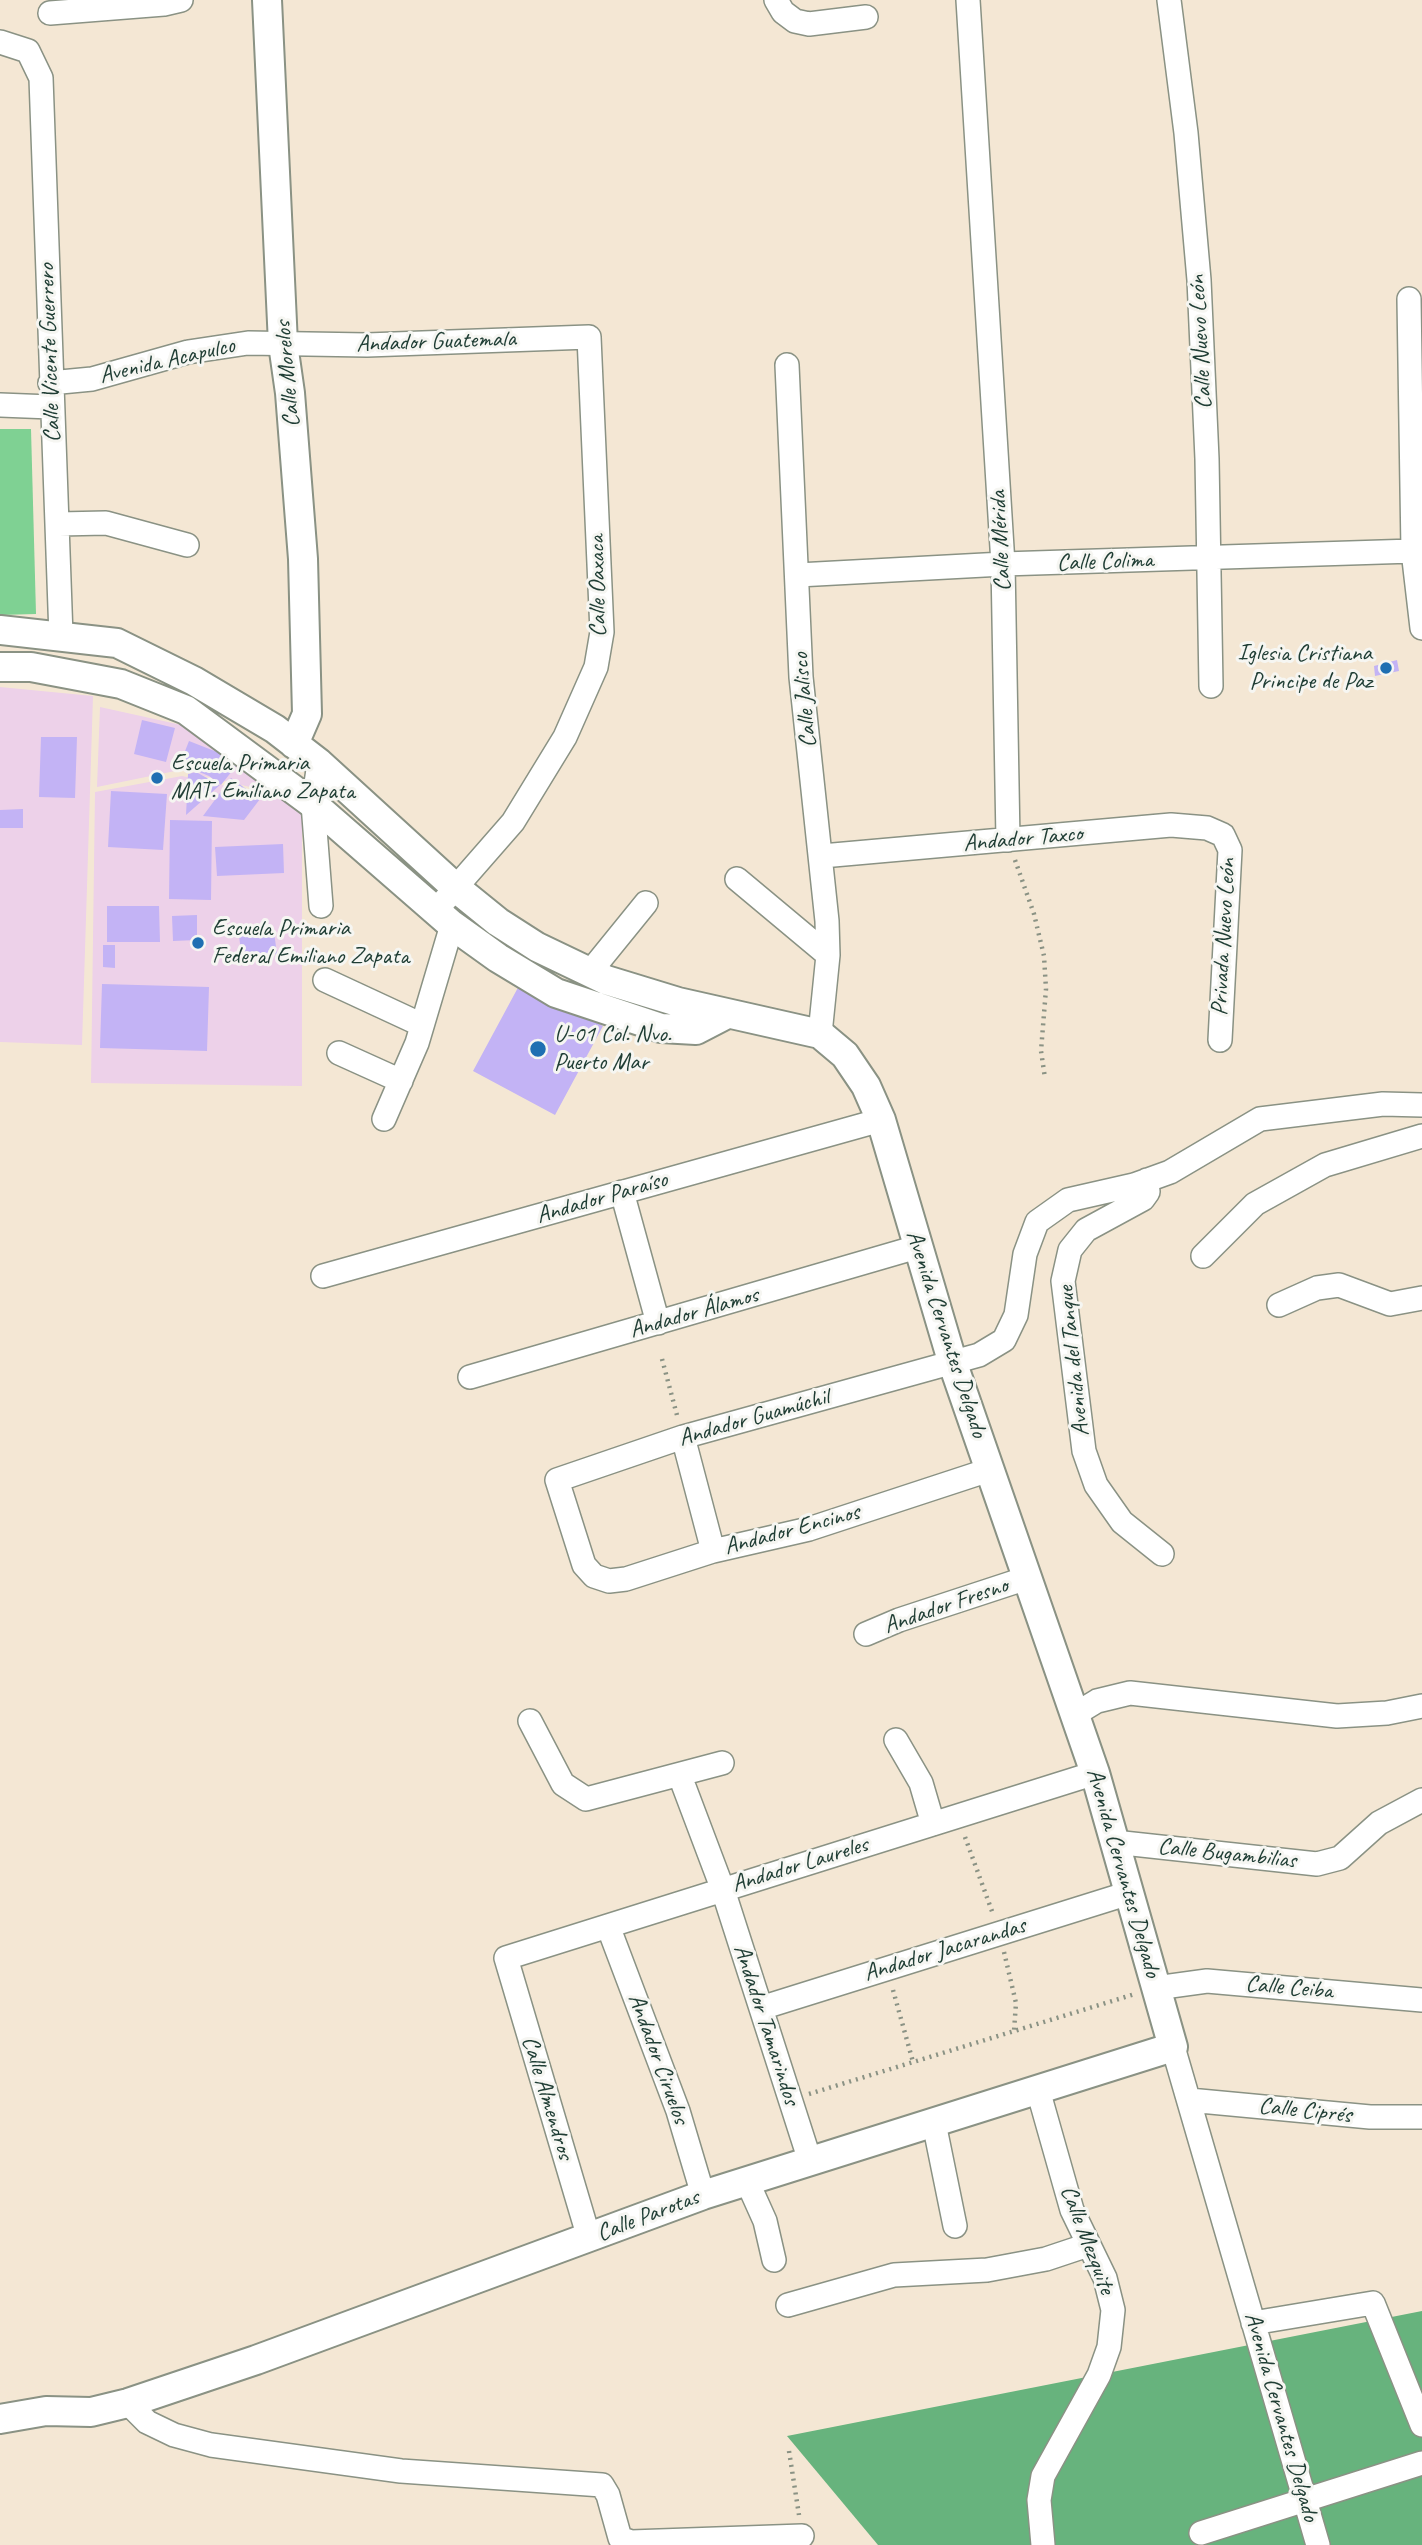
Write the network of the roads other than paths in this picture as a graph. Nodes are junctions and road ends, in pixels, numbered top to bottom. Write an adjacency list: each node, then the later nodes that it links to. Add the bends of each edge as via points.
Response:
1 (181, 0): 6 (street)
2 (267, 0): 11 (street, Calle Morelos)
3 (776, 0): 7 (street, via 783,12 808,24)
4 (968, 0): 20 (street, Calle Mérida)
5 (1169, 0): 19 (street, Calle Nuevo León, via 1199,280)
6 (50, 13)
7 (866, 17)
8 (0, 42): 13 (street, Calle Vicente Guerrero, via 28,51 39,69)
9 (1409, 299): 18 (street)
10 (589, 337): 11 (street, Andador Guatemala); 35 (street, Calle Oaxaca, via 602,632 596,667 565,737 513,822)
11 (283, 344): 13 (street, Avenida Acapulco, via 248,343 188,352 92,379); 28 (street, Calle Morelos, via 303,559 307,714)
12 (787, 365): 21 (street, Calle Jalisco)
13 (50, 383): 15 (street, Calle Vicente Guerrero)
14 (0, 405): 15 (street)
15 (51, 407): 16 (street, Calle Vicente Guerrero)
16 (59, 524): 17 (street, via 106,523); 25 (street, Calle Vicente Guerrero)
17 (187, 545)
18 (1412, 551): 19 (street, Calle Colima); 22 (street)
19 (1208, 559): 20 (street, Calle Colima); 27 (street, Calle Nuevo León)
20 (1003, 564): 21 (street, Calle Colima); 32 (street, Calle Mérida)
21 (798, 575): 33 (street, Calle Jalisco, via 801,677)
22 (1418, 576): 23 (street)
23 (1422, 628)
24 (0, 630): 25 (street, Avenida Cervantes Delgado)
25 (61, 636): 28 (street, Avenida Cervantes Delgado, via 117,643 194,681)
26 (0, 667): 30 (street, via 31,667 121,684 186,710)
27 (1211, 685)
28 (294, 744): 29 (street, Avenida Cervantes Delgado)
29 (319, 763): 30 (street); 35 (street, Avenida Cervantes Delgado)
30 (313, 804): 37 (street); 38 (street)
31 (1223, 835): 32 (street, Andador Taxco, via 1207,828 1171,825); 46 (street, Privada Nuevo León, via 1230,850)
32 (1008, 841): 33 (street, Andador Taxco)
33 (822, 856): 39 (street, Calle Jalisco)
34 (737, 879): 39 (street)
35 (456, 888): 38 (street, Calle Oaxaca); 40 (street, Avenida Cervantes Delgado, via 537,947)
36 (646, 903): 40 (street)
37 (321, 906)
38 (444, 918): 42 (street, via 556,993); 44 (street, Calle Oaxaca)
39 (828, 955): 45 (street, Calle Jalisco)
40 (598, 976): 42 (street); 43 (street, Avenida Cervantes Delgado)
41 (325, 980): 44 (street)
42 (596, 1006): 43 (street, via 661,1028 696,1030)
43 (725, 1015): 45 (street, Avenida Cervantes Delgado)
44 (422, 1025): 48 (street, Calle Oaxaca)
45 (820, 1034): 51 (street, Avenida Cervantes Delgado, via 845,1055)
46 (1220, 1040)
47 (339, 1053): 48 (street)
48 (401, 1081): 50 (street, Calle Oaxaca)
49 (1422, 1105): 53 (street, via 1383,1104 1261,1119 1170,1172)
50 (384, 1119)
51 (881, 1120): 54 (street, Andador Paraíso); 55 (street, Avenida Cervantes Delgado)
52 (1422, 1136): 56 (street, via 1325,1165 1266,1197)
53 (1147, 1180): 61 (street, via 1068,1200 1037,1222 1025,1254 1016,1315 1004,1340); 66 (street, Avenida del Tanque, via 1143,1199 1086,1230 1070,1250 1063,1280 1084,1451 1097,1485 1122,1522)
54 (622, 1192): 57 (street, Andador Paraíso); 60 (street)
55 (918, 1247): 60 (street, Andador Álamos); 61 (street, Avenida Cervantes Delgado)
56 (1203, 1256)
57 (323, 1276)
58 (1422, 1298): 59 (street, via 1390,1304 1339,1285 1317,1288)
59 (1279, 1305)
60 (658, 1323): 62 (street, Andador Álamos)
61 (953, 1364): 63 (street, Andador Guamúchil); 64 (street, Avenida Cervantes Delgado)
62 (470, 1377)
63 (683, 1437): 65 (street); 67 (street, Andador Guamúchil, via 557,1480 584,1565)
64 (989, 1470): 65 (street, Andador Encinos, via 809,1529); 68 (street, Avenida Cervantes Delgado)
65 (713, 1551): 67 (street, Andador Encinos, via 626,1579 609,1581)
66 (1163, 1554)
67 (594, 1576)
68 (1027, 1578): 69 (street, Andador Fresno); 71 (street, Avenida Cervantes Delgado)
69 (866, 1634)
70 (1422, 1706): 71 (street, via 1337,1716 1130,1693 1097,1701)
71 (1074, 1716): 75 (street, Avenida Cervantes Delgado)
72 (530, 1721): 76 (street, via 563,1784 586,1799)
73 (896, 1740): 78 (street, via 921,1783)
74 (723, 1763): 76 (street)
75 (1095, 1773): 78 (street, Andador Laureles); 79 (street, Avenida Cervantes Delgado)
76 (680, 1776): 80 (street, Andador Tamarindos)
77 (1422, 1800): 79 (street, Calle Bugambilias, via 1379,1823 1340,1858 1317,1864)
78 (933, 1824): 80 (street, Andador Laureles)
79 (1114, 1842): 81 (street, Avenida Cervantes Delgado)
80 (723, 1889): 82 (street, Andador Laureles); 86 (street, Andador Tamarindos)
81 (1129, 1893): 84 (street, Avenida Cervantes Delgado); 86 (street, Andador Jacarandas)
82 (608, 1926): 83 (street, Andador Laureles); 94 (street, Andador Ciruelos, via 674,2101)
83 (506, 1958): 96 (street, Calle Almendros)
84 (1156, 1988): 85 (street, Calle Ceiba, via 1207,1981); 87 (street, Avenida Cervantes Delgado)
85 (1422, 2000)
86 (761, 2008): 92 (street, Andador Tamarindos)
87 (1173, 2047): 88 (street, Calle Parotas); 89 (street, Avenida Cervantes Delgado)
88 (1038, 2090): 91 (street, Calle Parotas); 97 (street, Calle Mezquite, via 1072,2210)
89 (1189, 2100): 90 (street, Calle Ciprés, via 1370,2117); 100 (street, Avenida Cervantes Delgado)
90 (1422, 2117)
91 (934, 2123): 92 (street, Calle Parotas); 95 (street)
92 (810, 2161): 93 (street, Calle Parotas)
93 (747, 2181): 94 (street, Calle Parotas); 98 (street, via 765,2221)
94 (703, 2195): 96 (street, Calle Parotas)
95 (955, 2226)
96 (589, 2238): 101 (street, Calle Parotas)
97 (1088, 2245): 99 (street, via 987,2270 894,2275); 108 (street, Calle Mezquite, via 1105,2278 1114,2310 1109,2347 1099,2375 1043,2476 1039,2500)
98 (774, 2260)
99 (788, 2305)
100 (1253, 2323): 103 (street, via 1373,2303); 105 (street, Avenida Cervantes Delgado)
101 (128, 2403): 102 (street, Calle Parotas, via 91,2412 46,2411); 107 (street, via 147,2422 211,2445 401,2471 602,2485 620,2538 631,2542)
102 (0, 2419)
103 (1422, 2425)
104 (1422, 2463): 105 (street)
105 (1303, 2500): 106 (street); 109 (street, Avenida Cervantes Delgado)
106 (1201, 2533)
107 (802, 2536)
108 (1043, 2545)
109 (1318, 2545)

